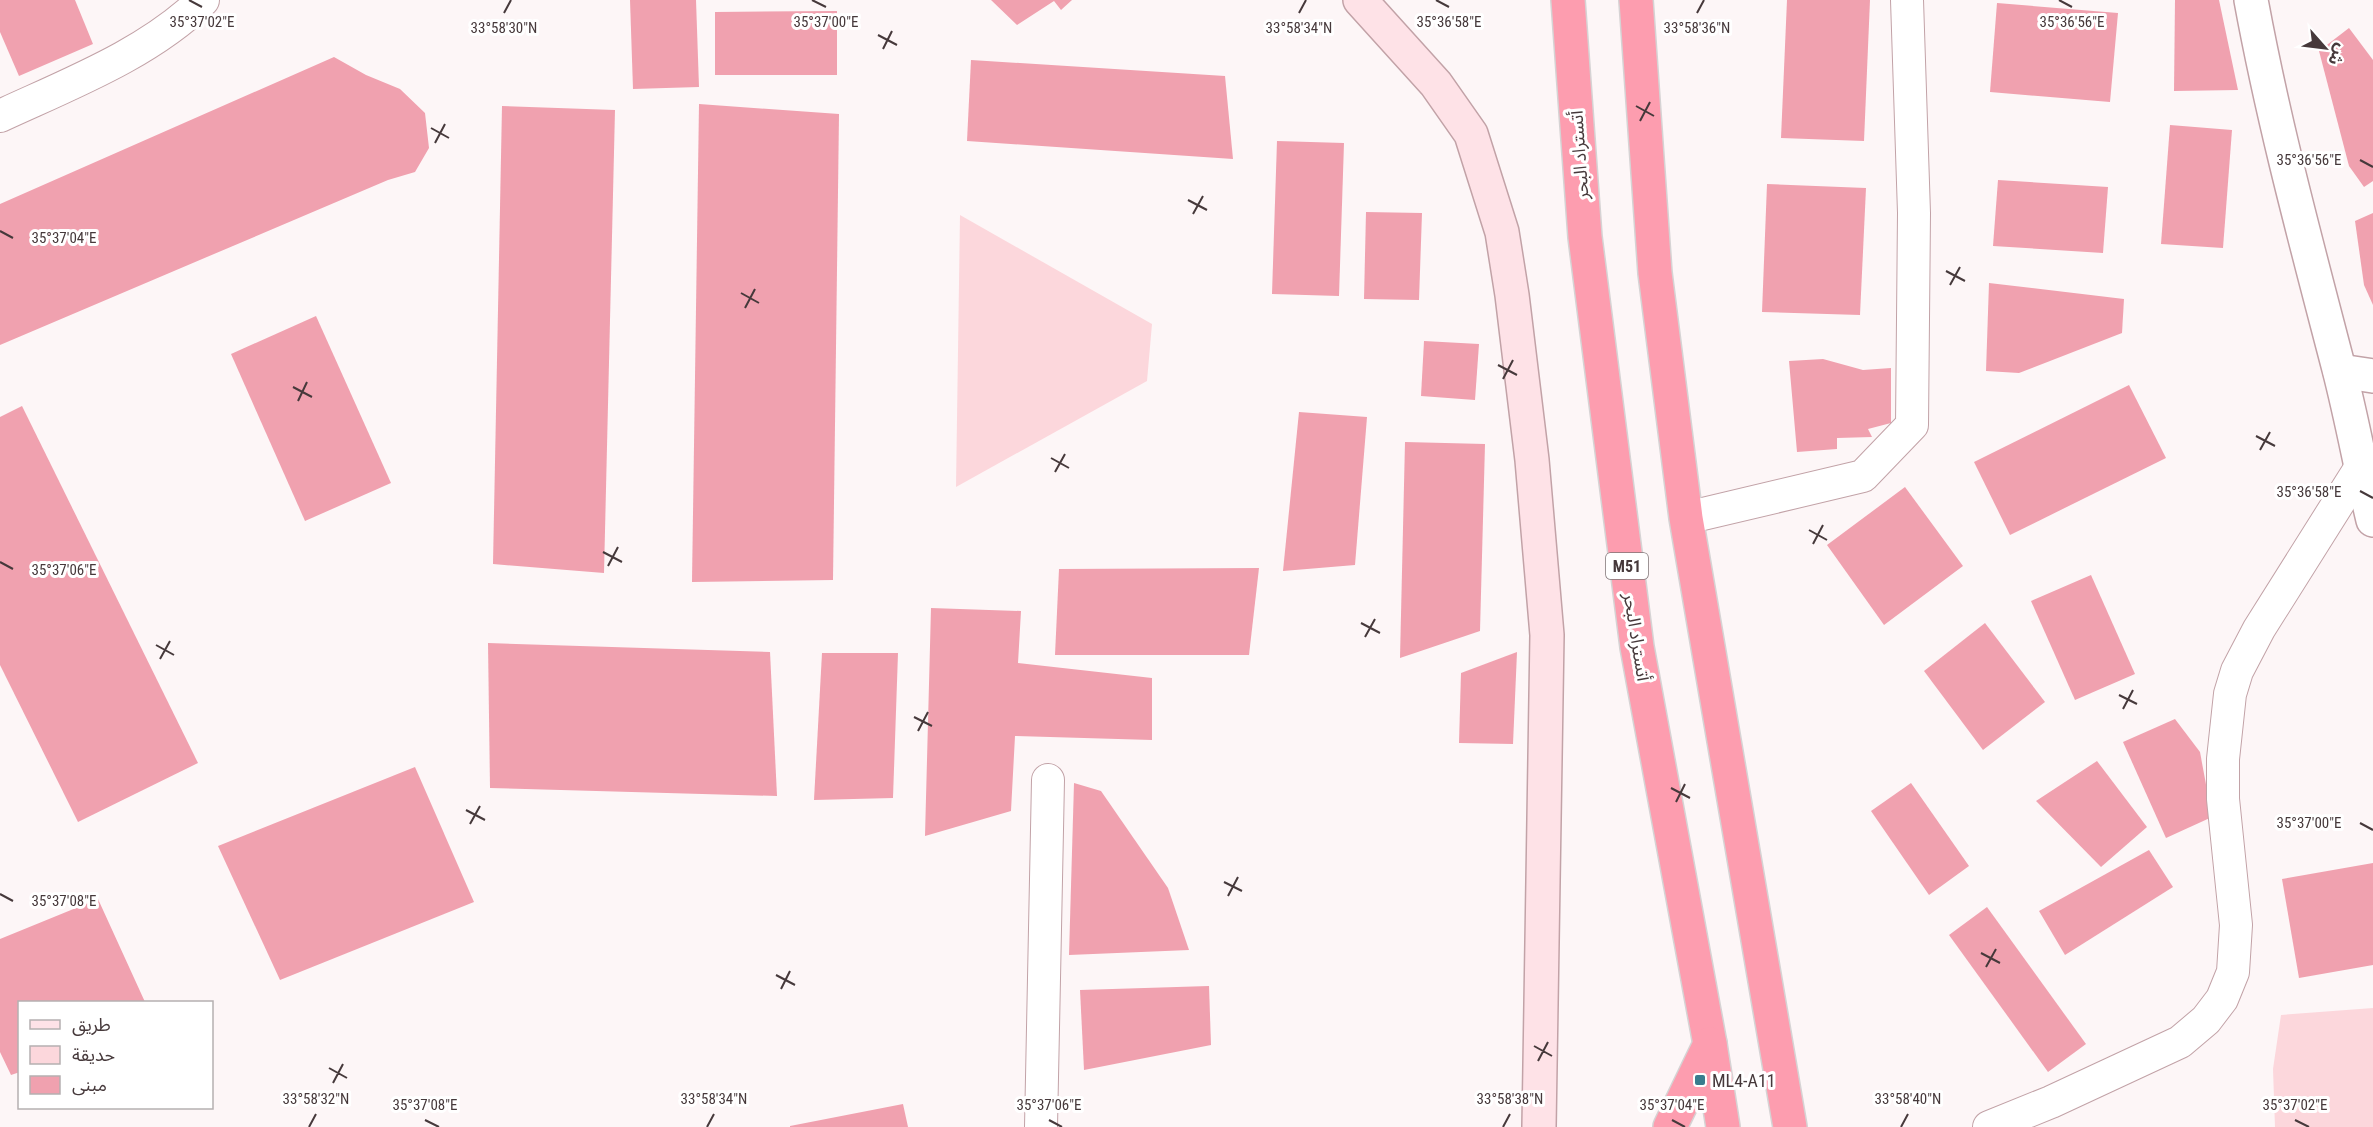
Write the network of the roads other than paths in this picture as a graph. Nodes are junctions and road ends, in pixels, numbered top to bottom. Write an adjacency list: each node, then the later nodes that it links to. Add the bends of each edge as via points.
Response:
1 (203, 0): 7 (street, via 174,25 101,69)
2 (1360, 0): 16 (main road, via 1436,84 1471,134 1502,232 1532,460 1547,635)
3 (1568, 0): 14 (highway, أتستراد البحر / M51, via 1584,237 1637,647)
4 (1636, 0): 11 (highway, via 1654,273)
5 (1907, 0): 11 (street, via 1914,213 1912,425 1863,476)
6 (2251, 0): 8 (street, via 2268,93)
7 (0, 116)
8 (2340, 371): 9 (street); 10 (street)
9 (2373, 376)
10 (2361, 467): 12 (street); 20 (street, via 2236,671 2223,759 2223,799 2236,925 2233,972 2222,999 2180,1042)
11 (1686, 518): 19 (highway)
12 (2373, 520)
13 (1048, 780): 15 (street)
14 (1710, 1044): 17 (highway); 18 (highway, أتستراد البحر / M51)
15 (1041, 1127)
16 (1539, 1127)
17 (1670, 1127)
18 (1723, 1127)
19 (1790, 1127)
20 (1989, 1127)

